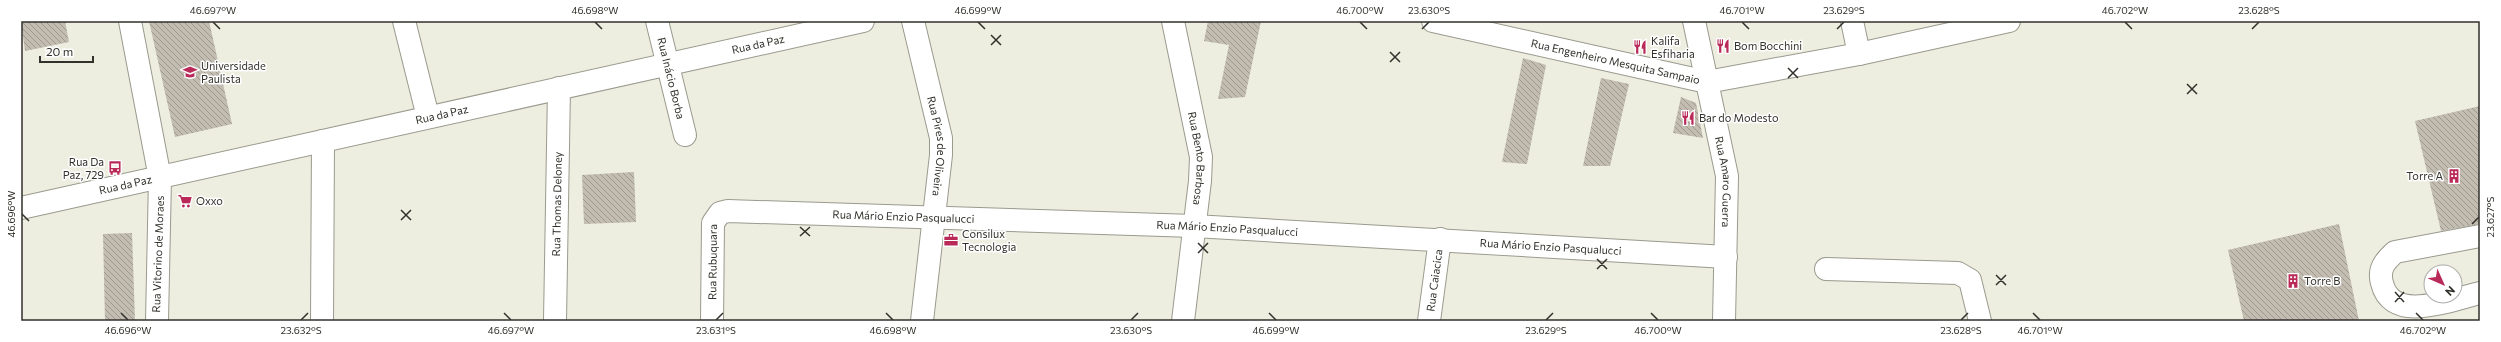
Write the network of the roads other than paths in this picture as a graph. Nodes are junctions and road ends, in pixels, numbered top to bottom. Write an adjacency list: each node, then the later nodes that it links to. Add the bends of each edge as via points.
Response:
1 (130, 21): 19 (street, Rua Vitorino de Moraes)
2 (404, 21): 16 (street)
3 (657, 21): 13 (street, Rua Inácio Borba)
4 (863, 21): 13 (street, Rua da Paz)
5 (913, 21): 22 (street, Rua Pires de Oliveira, via 941,138)
6 (1173, 21): 23 (street, Rua Bento Barbosa, via 1201,157)
7 (1433, 21): 14 (street, Rua Engenheiro Mesquita Sampaio)
8 (1694, 21): 14 (street, Rua Amaro Guerra)
9 (1852, 21): 12 (street)
10 (2009, 21): 11 (street, Rua Engenheiro Mesquita Sampaio)
11 (1958, 27): 12 (street, Rua Engenheiro Mesquita Sampaio)
12 (1859, 54): 14 (street, Rua Engenheiro Mesquita Sampaio)
13 (666, 65): 15 (street, Rua da Paz); 17 (street, Rua Inácio Borba)
14 (1708, 82): 26 (street, Rua Amaro Guerra, via 1727,176)
15 (559, 88): 16 (street, Rua da Paz); 31 (street, Rua Thomas Deloney)
16 (428, 117): 18 (street, Rua da Paz)
17 (684, 135)
18 (323, 141): 19 (street, Rua da Paz); 30 (street)
19 (160, 178): 20 (street, Rua da Paz); 29 (street, Rua Vitorino de Moraes)
20 (21, 208)
21 (728, 211): 22 (street, Rua Mário Enzio Pasqualucci); 32 (street, Rua Rubuquara, via 720,213 713,223)
22 (934, 218): 23 (street, Rua Mário Enzio Pasqualucci); 33 (street, Rua Pires de Oliveira)
23 (1194, 226): 25 (street, Rua Mário Enzio Pasqualucci); 34 (street, Rua Bento Barbosa)
24 (2480, 236): 28 (street, via 2396,252 2386,261 2380,274 2384,292 2401,306 2423,307)
25 (1440, 239): 26 (street, Rua Mário Enzio Pasqualucci); 35 (street, Rua Caiacica)
26 (1726, 257): 36 (street, Rua Amaro Guerra)
27 (1826, 269): 37 (street, via 1958,272 1970,280)
28 (2480, 292)
29 (157, 321)
30 (322, 321)
31 (555, 321)
32 (712, 321)
33 (922, 321)
34 (1182, 321)
35 (1429, 321)
36 (1724, 321)
37 (1980, 321)

